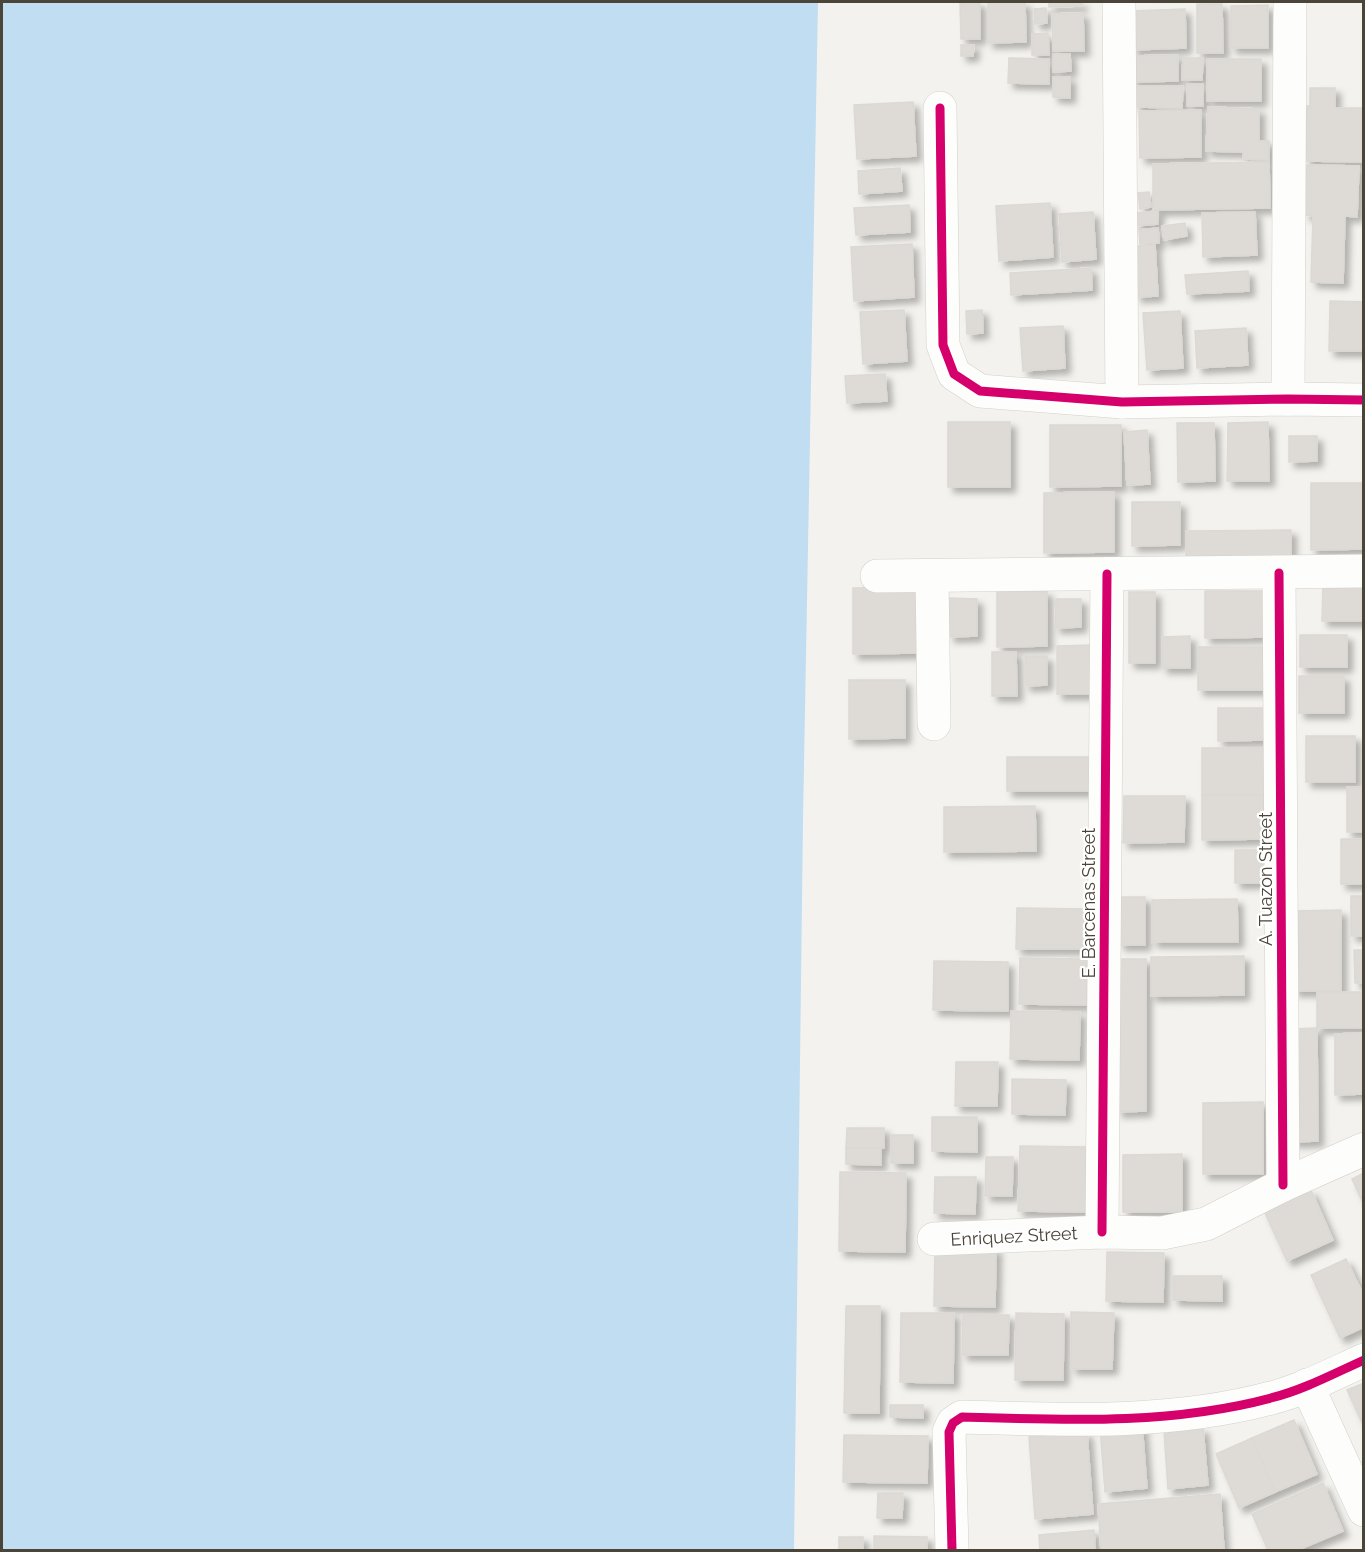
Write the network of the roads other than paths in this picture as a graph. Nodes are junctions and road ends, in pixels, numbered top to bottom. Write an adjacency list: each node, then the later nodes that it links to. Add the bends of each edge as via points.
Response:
1 (1119, 2): 6 (street)
2 (1290, 2): 4 (street)
3 (940, 108): 6 (street, via 943,345 954,374 980,391)
4 (1288, 399): 5 (street); 6 (street)
5 (1364, 400)
6 (1122, 402)
7 (1364, 571): 8 (street)
8 (1279, 573): 9 (street); 14 (street, A. Tuazon Street)
9 (1107, 574): 11 (street); 15 (street, E. Barcenas Street)
10 (877, 576): 11 (street)
11 (932, 576): 12 (street)
12 (934, 724)
13 (1364, 1149): 14 (street, Enriquez Street)
14 (1283, 1185): 15 (street, Enriquez Street, via 1206,1224 1162,1233)
15 (1102, 1232): 16 (street, Enriquez Street)
16 (934, 1239)
17 (1364, 1360): 18 (street)
18 (1307, 1385): 19 (street); 20 (street, via 1231,1408 1143,1419 962,1417 949,1432)
19 (1364, 1510)
20 (952, 1551)

